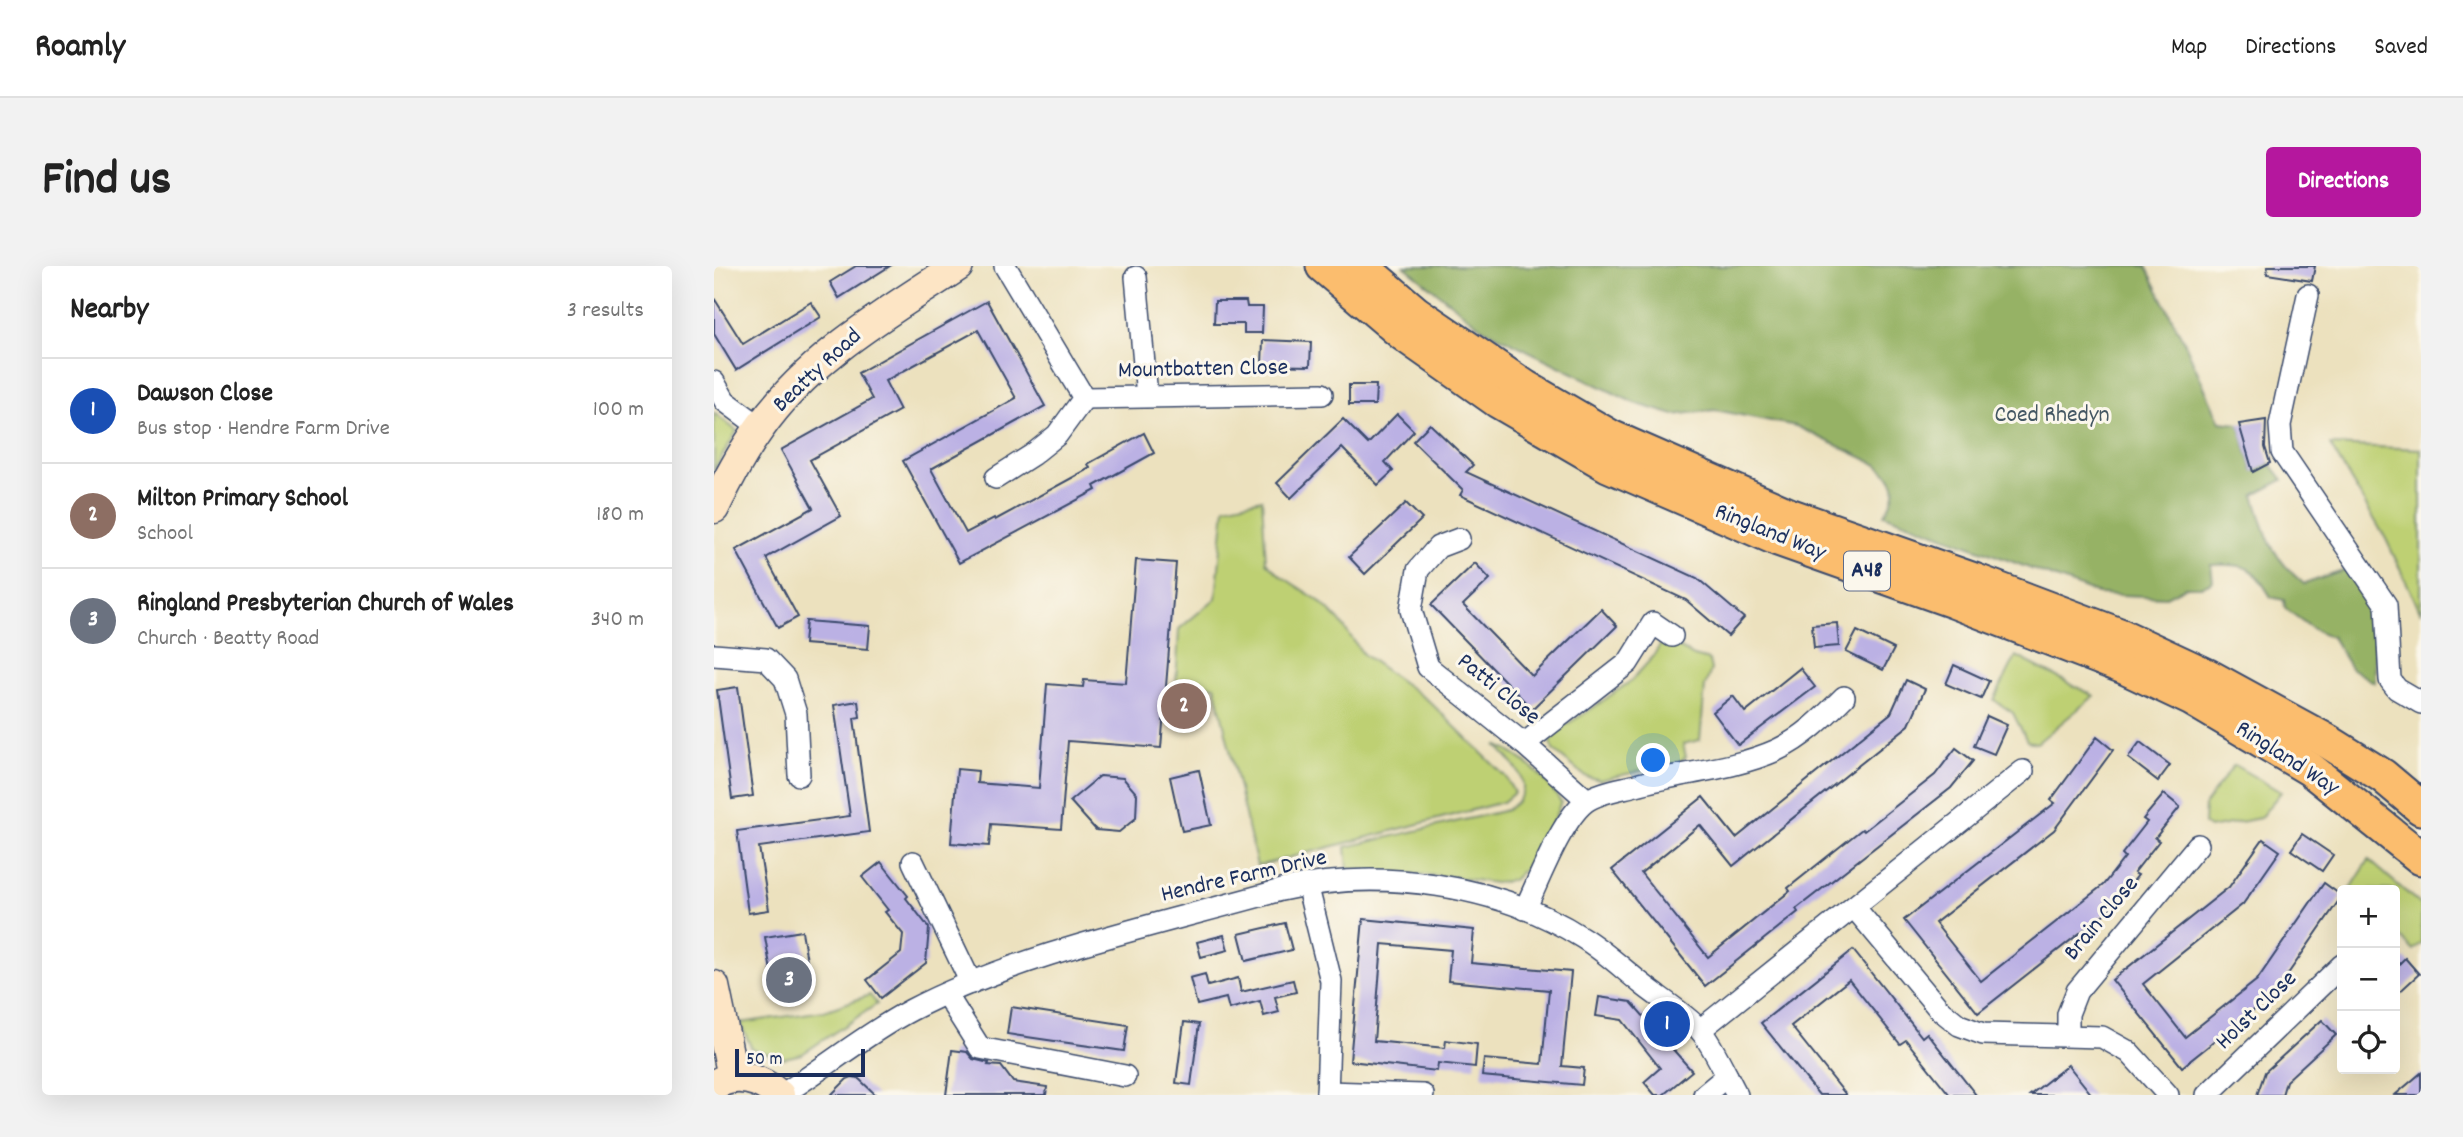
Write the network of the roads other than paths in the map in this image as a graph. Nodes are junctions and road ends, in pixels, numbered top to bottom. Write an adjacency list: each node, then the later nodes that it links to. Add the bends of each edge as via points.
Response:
1 (958, 266): 11 (street, Beatty Road, via 852,336 793,387)
2 (1005, 266): 10 (street, Mountbatten Close)
3 (1323, 266): 27 (main road, Ringland Way / A48, via 1403,334 1498,401 1608,465 1778,539 1977,610 2124,667 2192,699 2310,769)
4 (1361, 266): 22 (main road, Ringland Way / A48, via 1416,313 1525,387 1611,436 1788,515 2122,636 2208,676)
5 (1136, 276): 9 (street)
6 (2308, 295): 18 (street, via 2280,425 2282,452 2386,605 2390,680)
7 (714, 382): 11 (street, via 725,401)
8 (1322, 394): 9 (street, Mountbatten Close)
9 (1147, 396): 10 (street, Mountbatten Close)
10 (1084, 398): 12 (street, Mountbatten Close, via 1057,435)
11 (760, 427): 13 (street, Beatty Road)
12 (996, 478)
13 (714, 509)
14 (1459, 539): 19 (street, Patti Close, via 1438,547 1418,570 1411,610 1419,639 1429,667)
15 (1672, 636): 19 (street, via 1653,623 1628,663)
16 (714, 655): 21 (street, via 766,659 785,679 796,714)
17 (1844, 697): 24 (street, via 1818,724 1778,750)
18 (2421, 703)
19 (1524, 744): 24 (street, Patti Close)
20 (2023, 771): 30 (street)
21 (799, 775)
22 (2383, 776): 23 (street); 25 (main road, Ringland Way / A48)
23 (2421, 797)
24 (1587, 800): 31 (street, via 1556,843)
25 (2421, 808)
26 (2198, 845): 37 (street, Brain Close, via 2077,991 2068,1014)
27 (2421, 858)
28 (913, 862): 33 (street)
29 (1307, 884): 31 (street, Hendre Farm Drive, via 1382,880 1434,884); 33 (street, Hendre Farm Drive, via 1083,946); 41 (street, via 1331,981)
30 (1854, 907): 36 (street); 37 (street, via 1939,1009 1959,1025 1983,1034)
31 (1525, 909): 36 (street, Hendre Farm Drive, via 1583,938)
32 (2337, 970): 47 (street, Holst Close)
33 (971, 983): 35 (street, Hendre Farm Drive)
34 (714, 986): 40 (street)
35 (946, 994): 38 (street, via 980,1048); 42 (street, Hendre Farm Drive, via 909,1011)
36 (1700, 1030): 39 (street, Hendre Farm Drive)
37 (2068, 1035): 46 (street, via 2102,1037 2129,1052)
38 (1125, 1076)
39 (1727, 1076): 44 (street); 45 (street, Hendre Farm Drive)
40 (724, 1081): 42 (street, via 751,1078)
41 (1327, 1093): 43 (street)
42 (780, 1095)
43 (1423, 1095)
44 (1704, 1095)
45 (1737, 1095)
46 (2168, 1095)
47 (2207, 1095)

